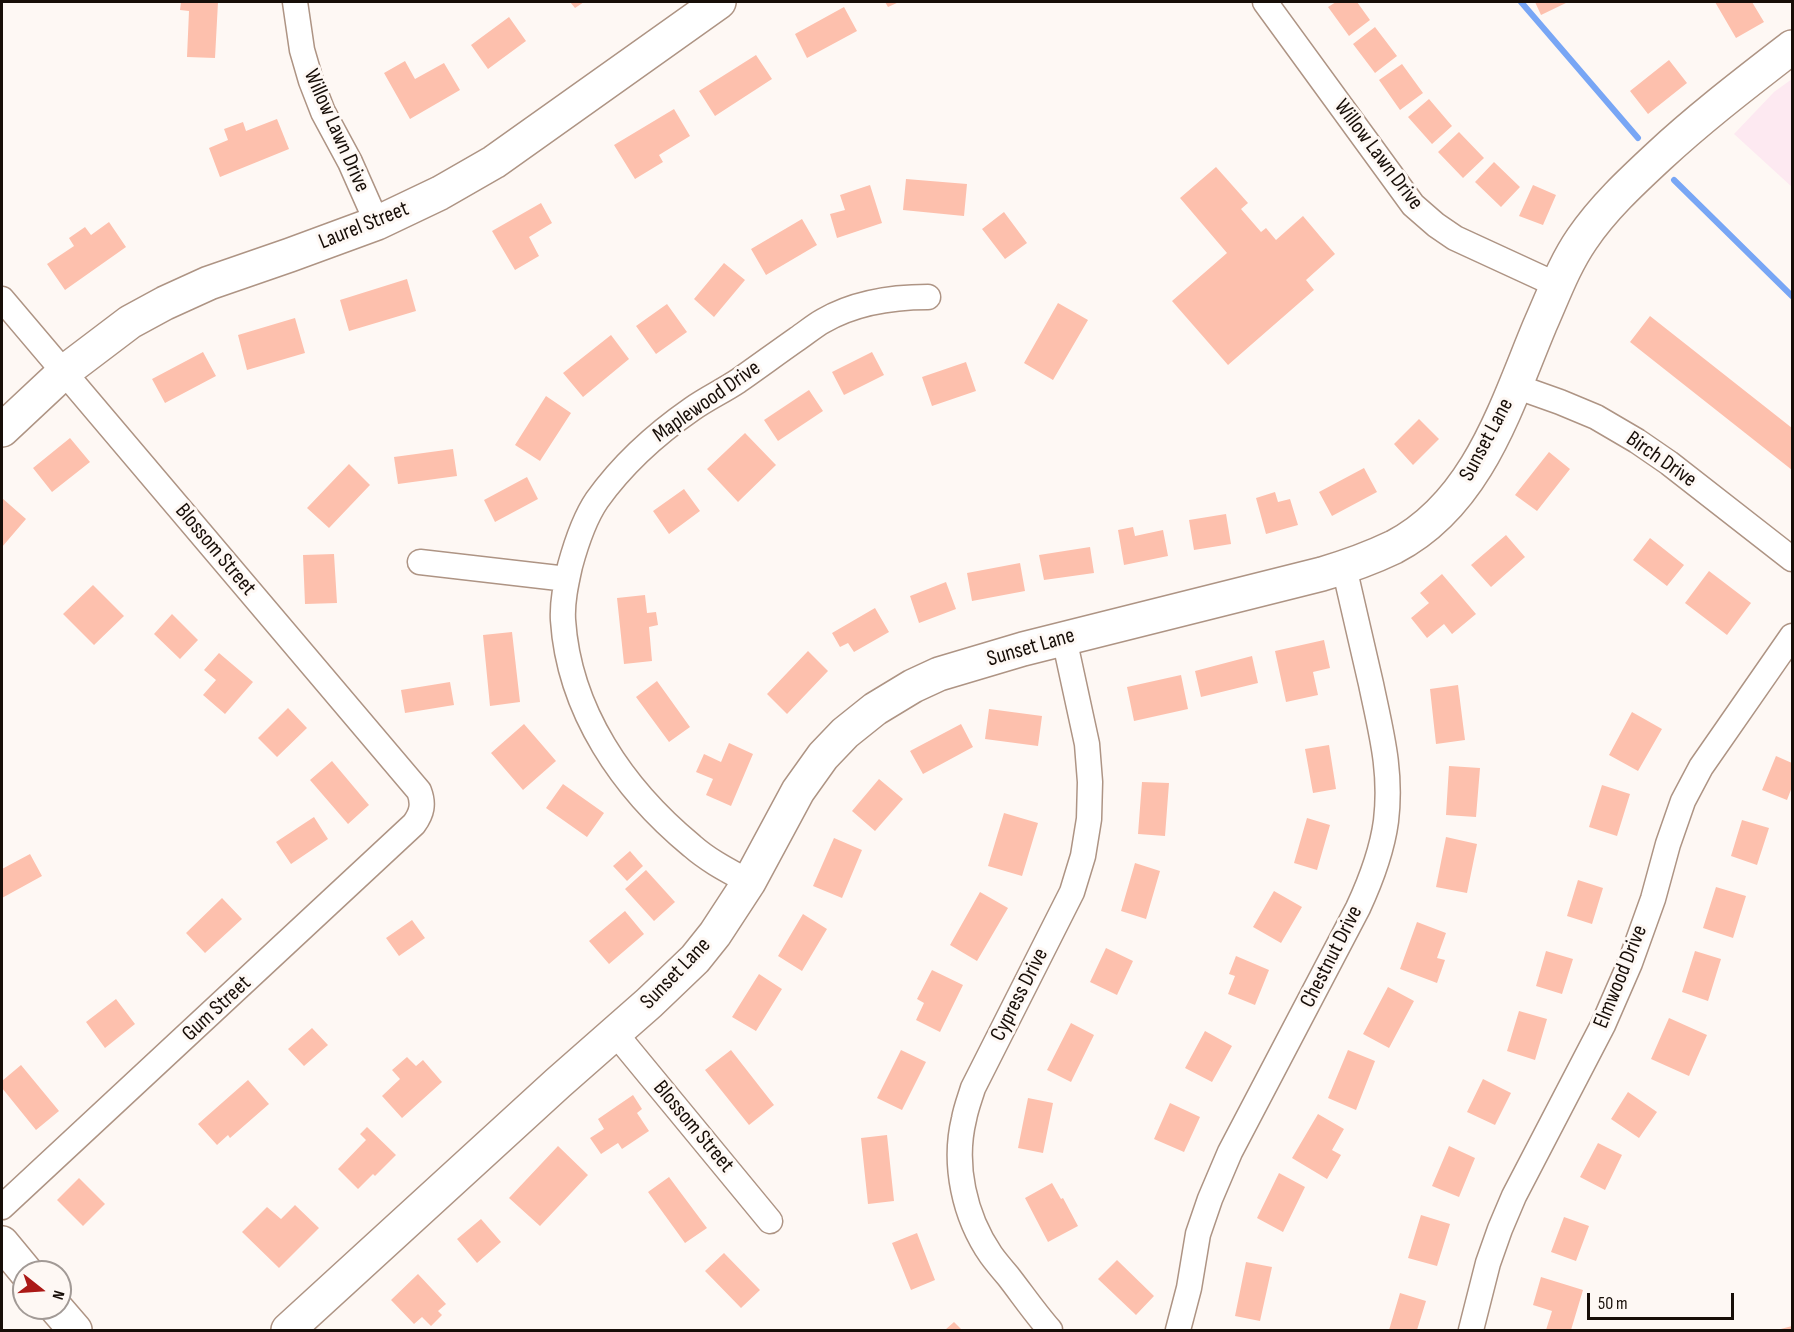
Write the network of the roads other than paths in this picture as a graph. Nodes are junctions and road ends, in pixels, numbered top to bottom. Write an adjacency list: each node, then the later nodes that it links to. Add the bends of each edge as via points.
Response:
1 (295, 2): 5 (street, Willow Lawn Drive, via 311,81)
2 (719, 2): 5 (street, Laurel Street, via 494,162)
3 (1265, 2): 6 (street, Willow Lawn Drive, via 1413,205 1455,238)
4 (1792, 47): 6 (street, Sunset Lane, via 1686,131 1623,189 1580,241)
5 (377, 223): 9 (street, Laurel Street, via 209,283 165,303 130,322)
6 (1557, 285): 10 (street, Sunset Lane)
7 (928, 297): 15 (street, Maplewood Drive, via 880,300 823,321 652,439 596,501 574,551)
8 (2, 299): 9 (street, Blossom Street)
9 (64, 372): 11 (street, Laurel Street); 18 (street, Blossom Street, via 419,791)
10 (1515, 386): 12 (street, Birch Drive, via 1596,417 1637,441); 14 (street, Sunset Lane, via 1486,450 1446,507 1394,547)
11 (2, 430)
12 (1792, 559)
13 (420, 562): 15 (street)
14 (1344, 567): 17 (street, Sunset Lane); 27 (street, Chestnut Drive, via 1386,752 1386,821 1379,856 1358,908 1230,1152 1210,1199 1198,1234 1190,1288)
15 (567, 579): 19 (street, Maplewood Drive, via 563,619 567,654 587,716 608,754 630,783 692,846)
16 (1792, 636): 28 (street, Elmwood Drive, via 1701,767 1683,801 1630,963 1500,1229)
17 (1064, 638): 19 (street, Sunset Lane, via 939,674 875,709 823,756 798,791); 26 (street, Cypress Drive, via 1088,754 1089,819 1083,856 1072,892 973,1088 960,1148 961,1176 974,1225 990,1254)
18 (422, 804): 21 (street, Gum Street, via 421,815 414,824)
19 (749, 882): 20 (street, Sunset Lane, via 695,959)
20 (615, 1033): 22 (street, Blossom Street); 25 (street, Sunset Lane)
21 (2, 1207)
22 (770, 1221)
23 (2, 1243): 24 (street)
24 (16, 1260)
25 (288, 1330)
26 (1050, 1330)
27 (1178, 1330)
28 (1471, 1330)

